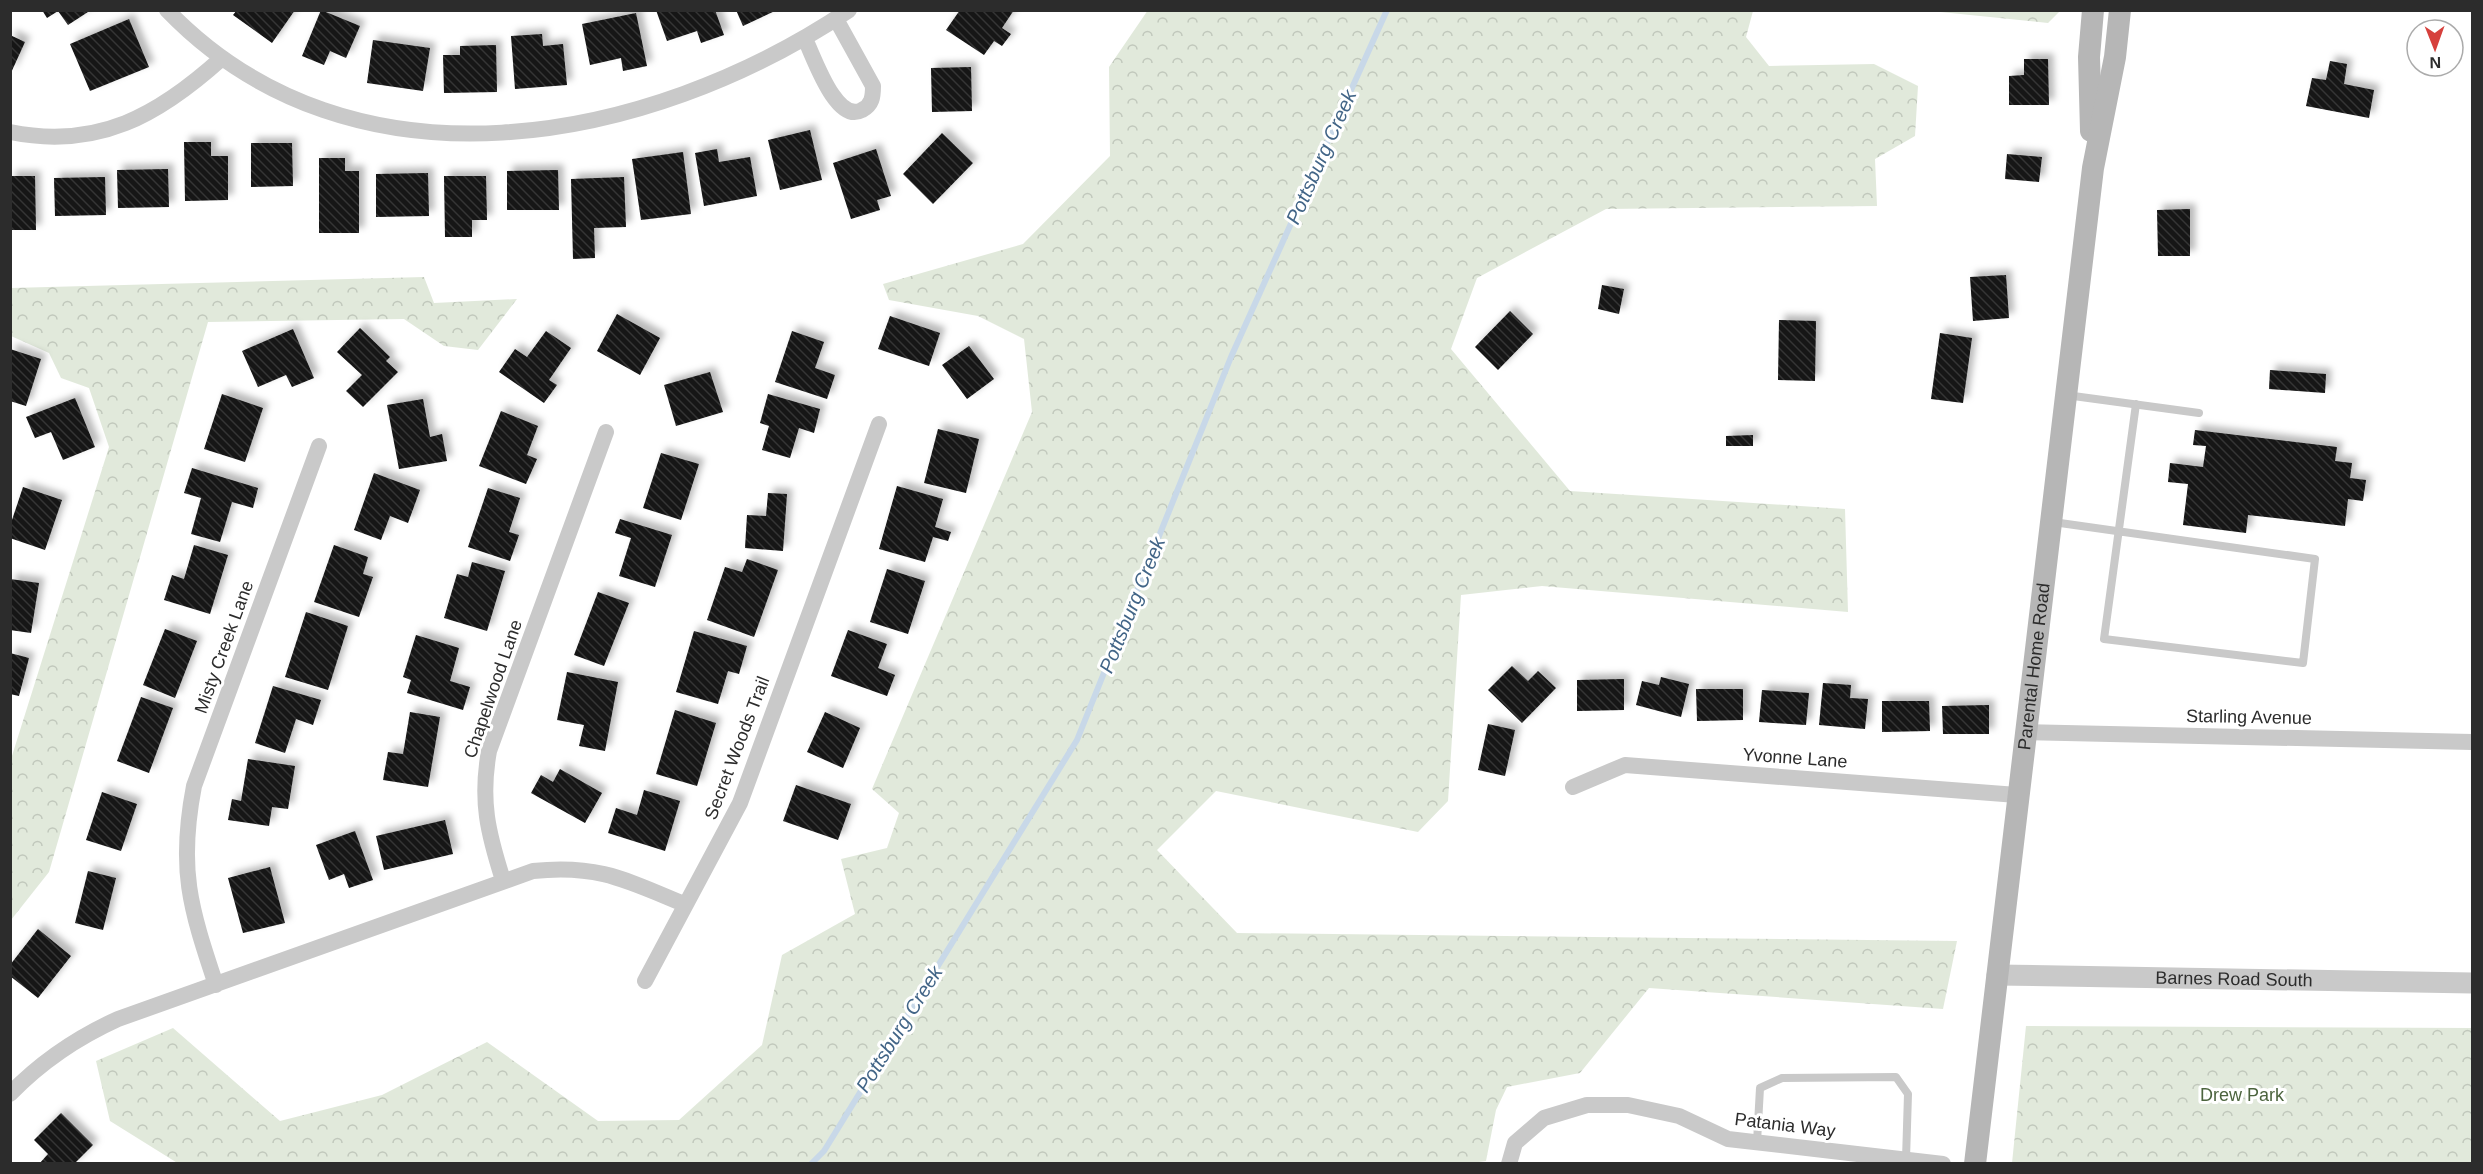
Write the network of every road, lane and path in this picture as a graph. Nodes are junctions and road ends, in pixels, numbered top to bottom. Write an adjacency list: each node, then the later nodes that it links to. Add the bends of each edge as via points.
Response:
1 (167, 10): 6 (street)
2 (2093, 10): 8 (main road, Parental Home Road, via 2089,57)
3 (2120, 10): 8 (main road, Parental Home Road, via 2115,57)
4 (843, 15): 5 (street); 5 (street, via 873,86 869,107 858,113 846,111 836,102)
5 (805, 39): 6 (street, via 680,96 585,121 481,135 401,130 323,111 277,91)
6 (222, 58): 7 (street, via 158,109 129,124 72,136)
7 (10, 132)
8 (2092, 168): 9 (main road, Parental Home Road)
9 (2065, 395): 10 (lane); 15 (main road, Parental Home Road)
10 (2136, 404): 11 (lane); 16 (lane)
11 (2199, 413)
12 (879, 424): 22 (street, Secret Woods Trail, via 740,803)
13 (606, 432): 21 (street, Chapelwood Lane, via 489,751 484,806)
14 (319, 446): 26 (street, Misty Creek Lane, via 194,786 185,840 186,866 192,912)
15 (2050, 522): 16 (lane); 17 (main road, Parental Home Road)
16 (2117, 531): 16 (lane, via 2104,639 2303,663 2315,559)
17 (2025, 732): 18 (street, Starling Avenue); 20 (main road, Parental Home Road)
18 (2472, 742)
19 (1573, 787): 20 (street, Yvonne Lane, via 1624,765)
20 (2017, 795): 23 (main road, Parental Home Road)
21 (503, 880): 22 (street, via 533,871 579,869 614,875); 26 (street)
22 (684, 904): 24 (street, Secret Woods Trail)
23 (1997, 975): 25 (street, Barnes Road South); 32 (main road, Parental Home Road)
24 (645, 981)
25 (2472, 983)
26 (216, 985): 27 (street, via 91,1031 36,1068)
27 (10, 1094)
28 (1757, 1142): 29 (street, Patania Way); 29 (lane, via 1760,1088 1782,1078 1896,1077 1908,1094); 30 (street, Patania Way, via 1728,1139 1679,1116 1628,1105 1587,1105 1544,1118 1515,1143)
29 (1906, 1159): 31 (street, Patania Way)
30 (1509, 1164)
31 (1943, 1164)
32 (1975, 1164)

